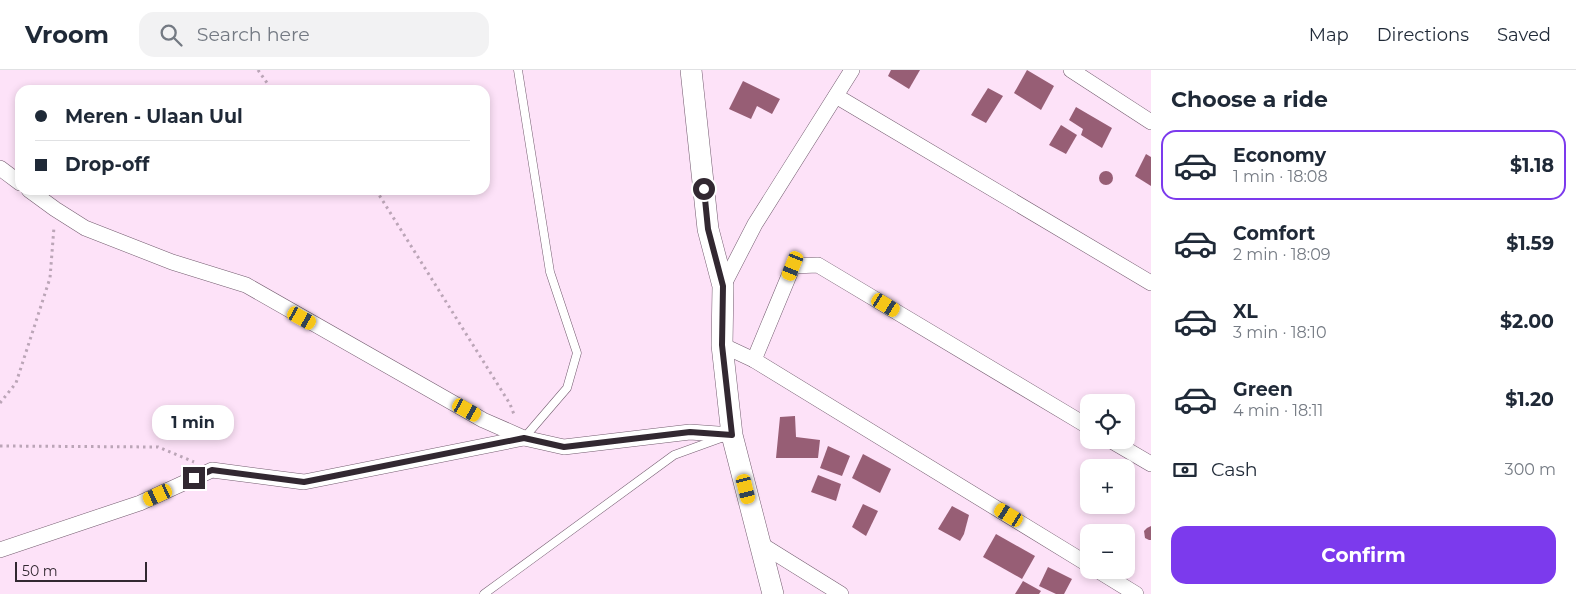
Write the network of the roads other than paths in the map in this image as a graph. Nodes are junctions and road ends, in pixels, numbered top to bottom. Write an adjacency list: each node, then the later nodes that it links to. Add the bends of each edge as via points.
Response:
1 (518, 70): 16 (lane, via 550,272 576,353 567,388)
2 (691, 70): 11 (street, via 708,229)
3 (852, 70): 5 (street)
4 (1071, 70): 6 (street)
5 (836, 96): 10 (street); 11 (street, via 755,224)
6 (1151, 122)
7 (0, 168): 8 (street)
8 (15, 179)
9 (36, 195): 16 (street, via 85,228 172,262 246,285 483,420)
10 (1151, 282)
11 (723, 286): 12 (street)
12 (722, 345): 13 (street); 15 (street)
13 (754, 360): 14 (street, via 793,266 818,264); 21 (street)
14 (1080, 422)
15 (732, 435): 16 (street, via 690,432 564,447); 19 (street); 23 (lane, via 674,455)
16 (524, 438): 20 (street, via 304,482 212,470 140,503)
17 (1125, 449): 18 (street)
18 (1151, 464)
19 (759, 543): 24 (street); 25 (street)
20 (0, 550)
21 (1080, 559)
22 (1112, 579): 26 (street)
23 (484, 594)
24 (773, 594)
25 (841, 594)
26 (1136, 594)

